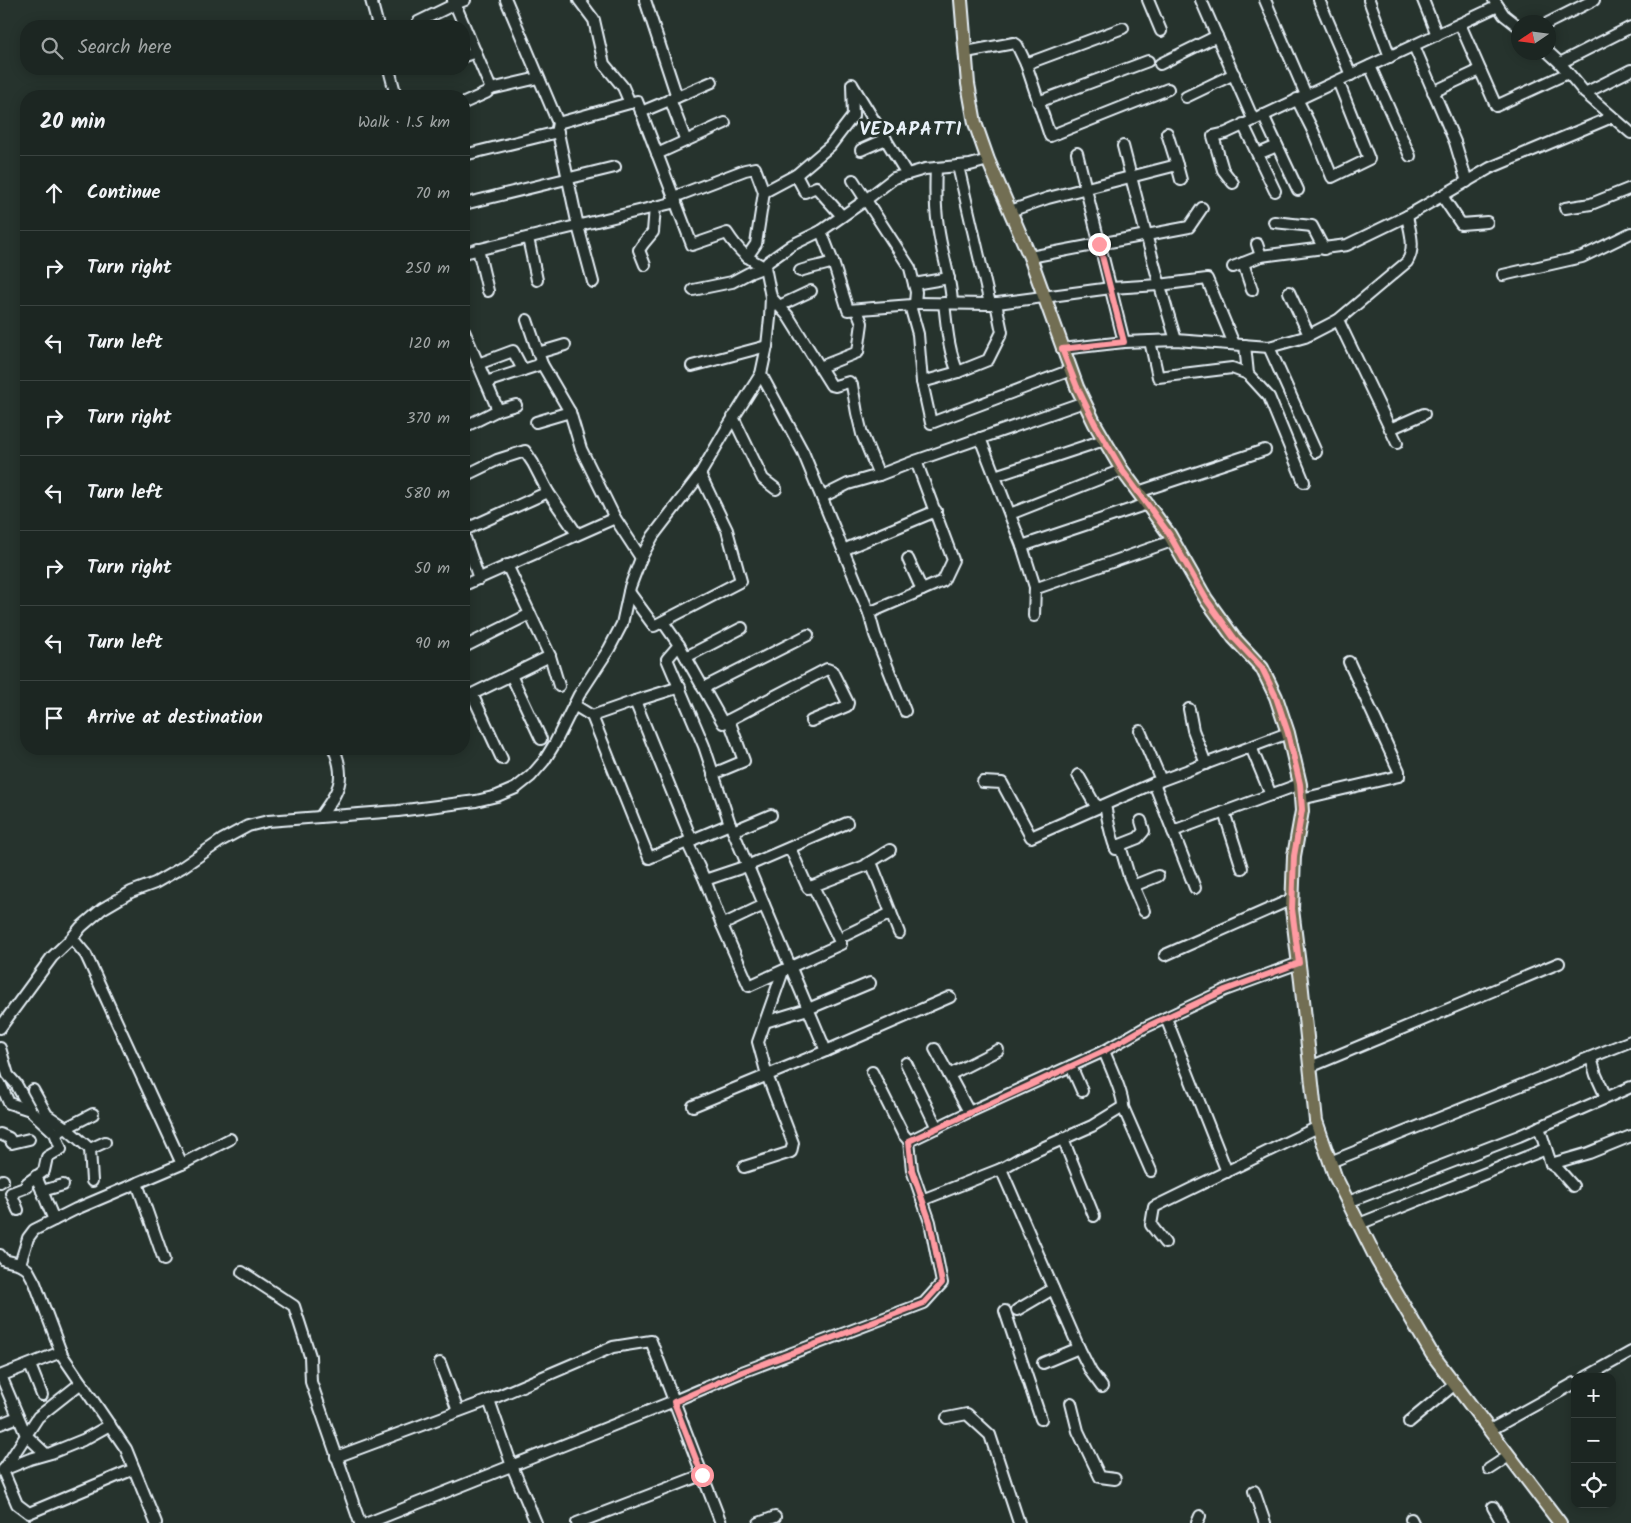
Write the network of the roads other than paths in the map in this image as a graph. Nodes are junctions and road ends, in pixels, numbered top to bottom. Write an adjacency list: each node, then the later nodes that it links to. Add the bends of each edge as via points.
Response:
1 (371, 0): 17 (street)
2 (465, 0): 14 (street)
3 (506, 0): 45 (street)
4 (579, 0): 58 (street, via 594,20 604,64 623,87)
5 (645, 0): 55 (street)
6 (961, 0): 30 (main road)
7 (1148, 0): 24 (street)
8 (1201, 0): 26 (street)
9 (1265, 0): 54 (street)
10 (1319, 0): 44 (street)
11 (1369, 0): 32 (street)
12 (1423, 0): 25 (street)
13 (1594, 0): 16 (street)
14 (454, 2): 18 (street); 19 (street)
15 (1496, 3): 20 (street); 21 (street)
16 (1556, 19)
17 (376, 20)
18 (422, 20)
19 (462, 20)
20 (1511, 20)
21 (1460, 24): 25 (street); 39 (street)
22 (1123, 28): 35 (street)
23 (1631, 28): 37 (street)
24 (1161, 31)
25 (1437, 35): 28 (street)
26 (1217, 36): 36 (street); 42 (street)
27 (470, 38): 29 (street)
28 (1414, 46): 32 (street); 51 (street)
29 (476, 52): 31 (street); 48 (street)
30 (966, 52): 35 (street, via 1014,44); 77 (main road, via 975,123)
31 (470, 54)
32 (1390, 57): 38 (street)
33 (1556, 60): 37 (street)
34 (1148, 61): 57 (street)
35 (1026, 64): 57 (street)
36 (1160, 64)
37 (1560, 64): 41 (street)
38 (1370, 66): 44 (street); 76 (street)
39 (1480, 70): 41 (street, via 1496,106); 51 (street)
40 (1631, 70): 52 (street)
41 (1568, 73): 52 (street)
42 (1234, 74): 53 (street); 60 (street)
43 (391, 75): 49 (street)
44 (1351, 75): 46 (street)
45 (538, 78): 48 (street); 64 (street)
46 (1338, 81): 54 (street); 54 (street, via 1369,159 1332,176)
47 (712, 82): 55 (street)
48 (491, 89): 56 (street)
49 (394, 90)
50 (1168, 90): 57 (street, via 1050,136)
51 (1433, 92): 88 (street, via 1455,142)
52 (1585, 93): 61 (street)
53 (1186, 97)
54 (1302, 97): 60 (street)
55 (674, 98): 59 (street); 68 (street)
56 (470, 100)
57 (1038, 102)
58 (630, 103): 59 (street, via 637,101); 64 (street)
59 (641, 112): 74 (street)
60 (1258, 117): 63 (street); 70 (street)
61 (1612, 117): 66 (street); 88 (street, via 1490,168)
62 (725, 123): 68 (street)
63 (1243, 124): 75 (street); 89 (street, via 1213,136 1223,170)
64 (558, 127): 72 (street); 85 (street)
65 (1167, 133): 78 (street)
66 (1631, 133)
67 (886, 139): 71 (street); 82 (street); 83 (street, via 852,84 852,116 830,146)
68 (686, 140): 74 (street)
69 (1123, 146): 84 (street)
70 (1277, 146): 75 (street); 92 (street)
71 (860, 150)
72 (470, 153)
73 (1077, 153): 91 (street)
74 (657, 154): 97 (street)
75 (1258, 154): 93 (street)
76 (1410, 156)
77 (988, 160): 80 (street); 102 (main road)
78 (1176, 165): 84 (street); 87 (street)
79 (616, 166): 85 (street)
80 (958, 166): 81 (street); 139 (street)
81 (936, 168): 82 (street); 125 (street, via 938,227)
82 (907, 174): 96 (street, via 894,178)
83 (796, 175): 94 (street); 103 (street, via 805,192 816,187)
84 (1131, 176): 91 (street); 110 (street)
85 (568, 179): 98 (street); 107 (street)
86 (853, 180): 96 (street)
87 (1181, 180)
88 (1467, 182): 95 (street)
89 (1233, 183)
90 (1631, 188): 101 (street, via 1591,204)
91 (1085, 189): 102 (street); 112 (street)
92 (1298, 190)
93 (1275, 191)
94 (764, 192): 97 (street, via 755,168); 119 (street, via 756,244)
95 (1442, 196): 104 (street); 106 (street, via 1461,224)
96 (867, 199): 103 (street); 128 (street, via 910,268)
97 (675, 200): 99 (street); 119 (street, via 692,245 727,233)
98 (470, 203)
99 (655, 207): 107 (street); 121 (street, via 653,232 640,250)
100 (1202, 208): 110 (street, via 1189,227)
101 (1565, 208)
102 (1010, 211): 117 (main road)
103 (842, 216): 108 (street)
104 (1407, 216): 115 (street, via 1347,245); 144 (street, via 1413,248 1408,262)
105 (1274, 222): 115 (street, via 1312,226)
106 (1487, 222)
107 (578, 226): 111 (street); 127 (street)
108 (821, 231): 120 (street); 122 (street, via 792,244)
109 (1631, 233): 124 (street, via 1582,257)
110 (1148, 235): 112 (street); 129 (street)
111 (528, 238): 114 (street); 126 (street)
112 (1099, 244): 117 (street); 130 (street)
113 (1257, 244): 118 (street)
114 (478, 249): 116 (street); 134 (street)
115 (1324, 249): 118 (street)
116 (470, 251)
117 (1030, 256): 136 (main road)
118 (1261, 256): 133 (street, via 1238,265)
119 (747, 257): 122 (street)
120 (833, 262): 123 (street); 142 (street, via 848,310)
121 (645, 265)
122 (765, 268): 131 (street, via 732,282); 137 (street)
123 (800, 271)
124 (1504, 275)
125 (949, 278): 128 (street); 138 (street)
126 (537, 280)
127 (593, 282)
128 (914, 284): 140 (street)
129 (1159, 285): 130 (street); 146 (street); 149 (street, via 1207,280)
130 (1111, 288): 136 (street); 148 (street)
131 (693, 290)
132 (811, 290): 141 (street)
133 (1252, 290)
134 (488, 291)
135 (1289, 292): 145 (street)
136 (1044, 296): 139 (street); 155 (main road)
137 (771, 297): 141 (street); 153 (street)
138 (948, 303): 139 (street); 140 (street); 163 (street, via 948,341)
139 (993, 303): 163 (street, via 1002,332 988,360)
140 (913, 304): 142 (street); 167 (street, via 911,312 918,334)
141 (779, 306): 160 (street)
142 (857, 310): 160 (street, via 862,323 858,352)
143 (527, 320): 156 (street)
144 (1338, 320): 145 (street); 176 (street)
145 (1309, 335): 154 (street)
146 (1176, 340): 147 (street); 149 (street)
147 (1150, 341): 148 (street); 165 (street, via 1158,377 1232,368)
148 (1124, 342): 155 (street)
149 (1234, 344): 152 (street)
150 (470, 345): 157 (street)
151 (565, 345): 156 (street)
152 (1245, 345): 154 (street); 165 (street)
153 (767, 346): 159 (street); 164 (street)
154 (1269, 347): 181 (street)
155 (1062, 349): 162 (main road)
156 (538, 353): 158 (street)
157 (478, 364): 161 (street, via 513,351); 166 (street)
158 (542, 364): 161 (street); 171 (street)
159 (692, 366)
160 (820, 367): 186 (street, via 832,385 849,382 852,385 862,434)
161 (523, 370): 166 (street)
162 (1071, 370): 167 (street, via 930,423); 168 (main road)
163 (958, 372): 167 (street)
164 (761, 374): 173 (street); 192 (street, via 804,452)
165 (1248, 374): 188 (street, via 1269,397)
166 (486, 382): 170 (street)
167 (922, 382)
168 (1084, 402): 177 (street); 178 (main road)
169 (516, 404): 170 (street)
170 (498, 410): 175 (street)
171 (570, 412): 174 (street); 196 (street, via 581,448)
172 (1424, 414): 176 (street)
173 (733, 417): 185 (street); 189 (street, via 763,479)
174 (536, 422)
175 (470, 424)
176 (1390, 429): 179 (street)
177 (980, 438): 182 (street); 187 (street)
178 (1104, 440): 183 (main road); 187 (street)
179 (1397, 443)
180 (1265, 450): 191 (street)
181 (1316, 452)
182 (916, 461): 186 (street); 194 (street)
183 (1122, 470): 191 (main road); 195 (street)
184 (470, 473): 190 (street, via 524,451)
185 (700, 474): 203 (street, via 653,536); 214 (street, via 726,530 741,581)
186 (879, 475): 192 (street, via 848,484)
187 (995, 476): 195 (street)
188 (1304, 482)
189 (776, 488)
190 (548, 492): 197 (street); 198 (street)
191 (1138, 492): 193 (main road)
192 (822, 497): 201 (street)
193 (1147, 504): 199 (main road); 200 (street)
194 (936, 511): 201 (street); 209 (street, via 953,560 943,581)
195 (1010, 514): 200 (street)
196 (615, 518): 198 (street); 203 (street)
197 (470, 527)
198 (577, 534): 205 (street)
199 (1172, 541): 208 (street); 236 (main road, via 1206,599 1234,638 1262,668)
200 (1022, 546): 208 (street)
201 (843, 550): 211 (street)
202 (470, 553): 206 (street)
203 (641, 558): 210 (street)
204 (908, 559): 209 (street)
205 (507, 565): 206 (street); 212 (street)
206 (479, 579): 207 (street)
207 (470, 583)
208 (1034, 587): 213 (street)
209 (922, 590): 211 (street)
210 (629, 592): 214 (street, via 654,626); 229 (street, via 622,624)
211 (869, 613): 231 (street)
212 (530, 614): 217 (street); 219 (street)
213 (1034, 616)
214 (663, 622): 218 (street)
215 (742, 628): 220 (street)
216 (808, 635): 225 (street)
217 (470, 644)
218 (679, 645): 220 (street); 224 (street, via 667,659)
219 (550, 656): 222 (street); 223 (street)
220 (686, 657): 225 (street)
221 (1349, 662): 248 (street, via 1399,776)
222 (511, 675): 226 (street); 237 (street)
223 (559, 686)
224 (680, 687): 228 (street); 242 (street)
225 (703, 688): 233 (street, via 723,723)
226 (470, 695)
227 (470, 700): 240 (street)
228 (635, 701): 232 (street); 257 (street)
229 (574, 705): 232 (street); 252 (street, via 544,761 516,788 476,801)
230 (1189, 709): 241 (street)
231 (905, 710)
232 (592, 716): 257 (street, via 649,858)
233 (729, 720): 234 (street, via 830,670 847,706); 242 (street, via 744,761)
234 (811, 721)
235 (1140, 732): 245 (street)
236 (1288, 733): 238 (street); 246 (main road)
237 (541, 739)
238 (1251, 747): 241 (street); 247 (street)
239 (337, 755): 252 (street, via 340,778 337,793)
240 (502, 759)
241 (1206, 764): 245 (street)
242 (713, 774): 255 (street)
243 (1078, 775): 249 (street, via 1094,803)
244 (983, 782): 249 (street, via 1002,783 1031,837)
245 (1158, 782): 249 (street); 256 (street)
246 (1300, 784): 247 (street); 248 (main road)
247 (1271, 795): 250 (street)
248 (1301, 799): 269 (main road)
249 (1102, 806): 259 (street)
250 (1224, 812): 256 (street); 263 (street)
251 (771, 815): 255 (street)
252 (320, 818): 276 (street, via 268,821 248,826 155,883 102,909)
253 (1140, 821): 259 (street, via 1144,831 1138,838)
254 (847, 824): 258 (street)
255 (731, 828): 257 (street); 262 (street)
256 (1173, 831): 268 (street)
257 (689, 842): 265 (street)
258 (790, 848): 262 (street); 266 (street, via 808,888)
259 (1115, 848): 267 (street, via 1121,849)
260 (890, 850): 261 (street)
261 (867, 864): 266 (street); 272 (street, via 873,867)
262 (747, 866): 265 (street); 270 (street)
263 (1242, 868)
264 (1158, 876): 267 (street)
265 (705, 880): 273 (street)
266 (813, 886): 280 (street, via 842,944)
267 (1133, 886): 271 (street)
268 (1195, 888)
269 (1292, 899): 277 (street); 278 (main road)
270 (764, 905): 273 (street); 280 (street)
271 (1144, 911)
272 (891, 913): 274 (street); 275 (street)
273 (722, 925): 280 (street, via 749,986)
274 (899, 933)
275 (846, 934)
276 (72, 938): 286 (street, via 52,957); 327 (street, via 86,955)
277 (1165, 955)
278 (1299, 963): 284 (street, via 1225,990); 297 (main road)
279 (1559, 963): 297 (street)
280 (786, 970): 283 (street); 285 (street)
281 (870, 983): 283 (street)
282 (950, 997): 291 (street)
283 (808, 1009): 285 (street); 291 (street)
284 (1166, 1018): 292 (street); 332 (street)
285 (765, 1022): 299 (street, via 758,1042)
286 (0, 1028)
287 (1629, 1042): 293 (street); 294 (street)
288 (0, 1048): 301 (street)
289 (935, 1049): 300 (street)
290 (998, 1050): 300 (street)
291 (826, 1051): 299 (street)
292 (1104, 1051): 296 (street); 308 (street)
293 (1631, 1054)
294 (1591, 1058): 306 (street); 326 (street)
295 (906, 1063): 315 (street)
296 (1071, 1066): 305 (street); 310 (street)
297 (1310, 1067): 312 (main road)
298 (872, 1072): 322 (street)
299 (767, 1075): 307 (street); 329 (street, via 793,1143 791,1152)
300 (949, 1076): 310 (street)
301 (4, 1077): 309 (street, via 16,1084)
302 (0, 1083): 309 (street, via 9,1103)
303 (1631, 1087): 306 (street)
304 (32, 1090): 314 (street, via 47,1115)
305 (1082, 1091)
306 (1606, 1097): 313 (street)
307 (693, 1106)
308 (1123, 1107): 321 (street); 331 (street)
309 (30, 1110): 316 (street)
310 (969, 1112): 315 (street)
311 (93, 1114): 314 (street)
312 (1318, 1127): 326 (main road); 332 (street)
313 (1539, 1127): 325 (street); 340 (street)
314 (66, 1128): 316 (street); 324 (street)
315 (937, 1128): 322 (street)
316 (55, 1133): 333 (street, via 61,1149 47,1157 44,1171)
317 (0, 1134): 319 (street, via 12,1143)
318 (1631, 1136): 328 (street)
319 (29, 1138)
320 (230, 1140): 327 (street)
321 (1063, 1140): 330 (street); 342 (street)
322 (909, 1141): 339 (street, via 912,1170)
323 (105, 1142): 324 (street)
324 (90, 1149): 334 (street)
325 (1546, 1149): 328 (street); 344 (street)
326 (1330, 1162): 340 (main road)
327 (182, 1164): 335 (street)
328 (1551, 1164): 337 (street)
329 (744, 1167)
330 (1001, 1169): 339 (street); 350 (street)
331 (1151, 1171)
332 (1227, 1172): 345 (street, via 1154,1207 1151,1225)
333 (36, 1176): 338 (street); 341 (street, via 26,1187 12,1194)
334 (92, 1181)
335 (137, 1183): 343 (street); 347 (street)
336 (62, 1185): 338 (street)
337 (1572, 1186)
338 (42, 1191): 343 (street)
339 (922, 1200): 367 (street, via 930,1222 942,1283 924,1303 742,1372)
340 (1348, 1202): 344 (main road)
341 (18, 1210)
342 (1094, 1216)
343 (54, 1220): 348 (street, via 34,1230 28,1238)
344 (1359, 1224): 362 (main road, via 1432,1354)
345 (1166, 1243)
346 (1, 1259): 348 (street)
347 (164, 1260)
348 (20, 1264): 354 (street, via 35,1282)
349 (242, 1272): 380 (street, via 294,1306 310,1356 311,1382)
350 (1053, 1289): 351 (street); 353 (street)
351 (1017, 1310)
352 (1004, 1311): 372 (street)
353 (1079, 1348): 357 (street); 364 (street)
354 (61, 1352): 358 (street); 361 (street)
355 (1631, 1352): 359 (street)
356 (440, 1363): 369 (street)
357 (1043, 1363)
358 (30, 1365): 360 (street); 365 (street)
359 (1593, 1373)
360 (1, 1376): 370 (street)
361 (81, 1383): 375 (street); 377 (street, via 38,1417)
362 (1455, 1384): 373 (street); 376 (main road)
363 (1571, 1385): 376 (street)
364 (1102, 1387)
365 (42, 1395)
366 (489, 1400): 367 (street, via 613,1347 651,1341); 369 (street); 381 (street)
367 (674, 1402): 381 (street); 385 (street)
368 (1071, 1403): 386 (street, via 1078,1431 1100,1477)
369 (458, 1411): 380 (street)
370 (18, 1416): 374 (street); 377 (street)
371 (947, 1418): 397 (street, via 967,1414 990,1435)
372 (1041, 1419)
373 (1409, 1422)
374 (0, 1424)
375 (110, 1425): 378 (street, via 83,1440); 382 (street, via 126,1449)
376 (1490, 1430): 379 (main road)
377 (26, 1435): 378 (street); 384 (street)
378 (46, 1454): 384 (street)
379 (1510, 1456): 383 (street); 400 (main road)
380 (336, 1457): 391 (street)
381 (512, 1466): 392 (street); 393 (street)
382 (134, 1469): 384 (street, via 29,1513 17,1504); 390 (street)
383 (1489, 1469)
384 (1, 1472)
385 (702, 1475): 394 (street); 395 (street)
386 (1115, 1479)
387 (1254, 1491): 398 (street)
388 (1493, 1506): 399 (street)
389 (775, 1517): 396 (street)
390 (156, 1523)
391 (360, 1523)
392 (368, 1523)
393 (536, 1523)
394 (577, 1523)
395 (721, 1523)
396 (759, 1523)
397 (1019, 1523)
398 (1265, 1523)
399 (1502, 1523)
400 (1560, 1523)

